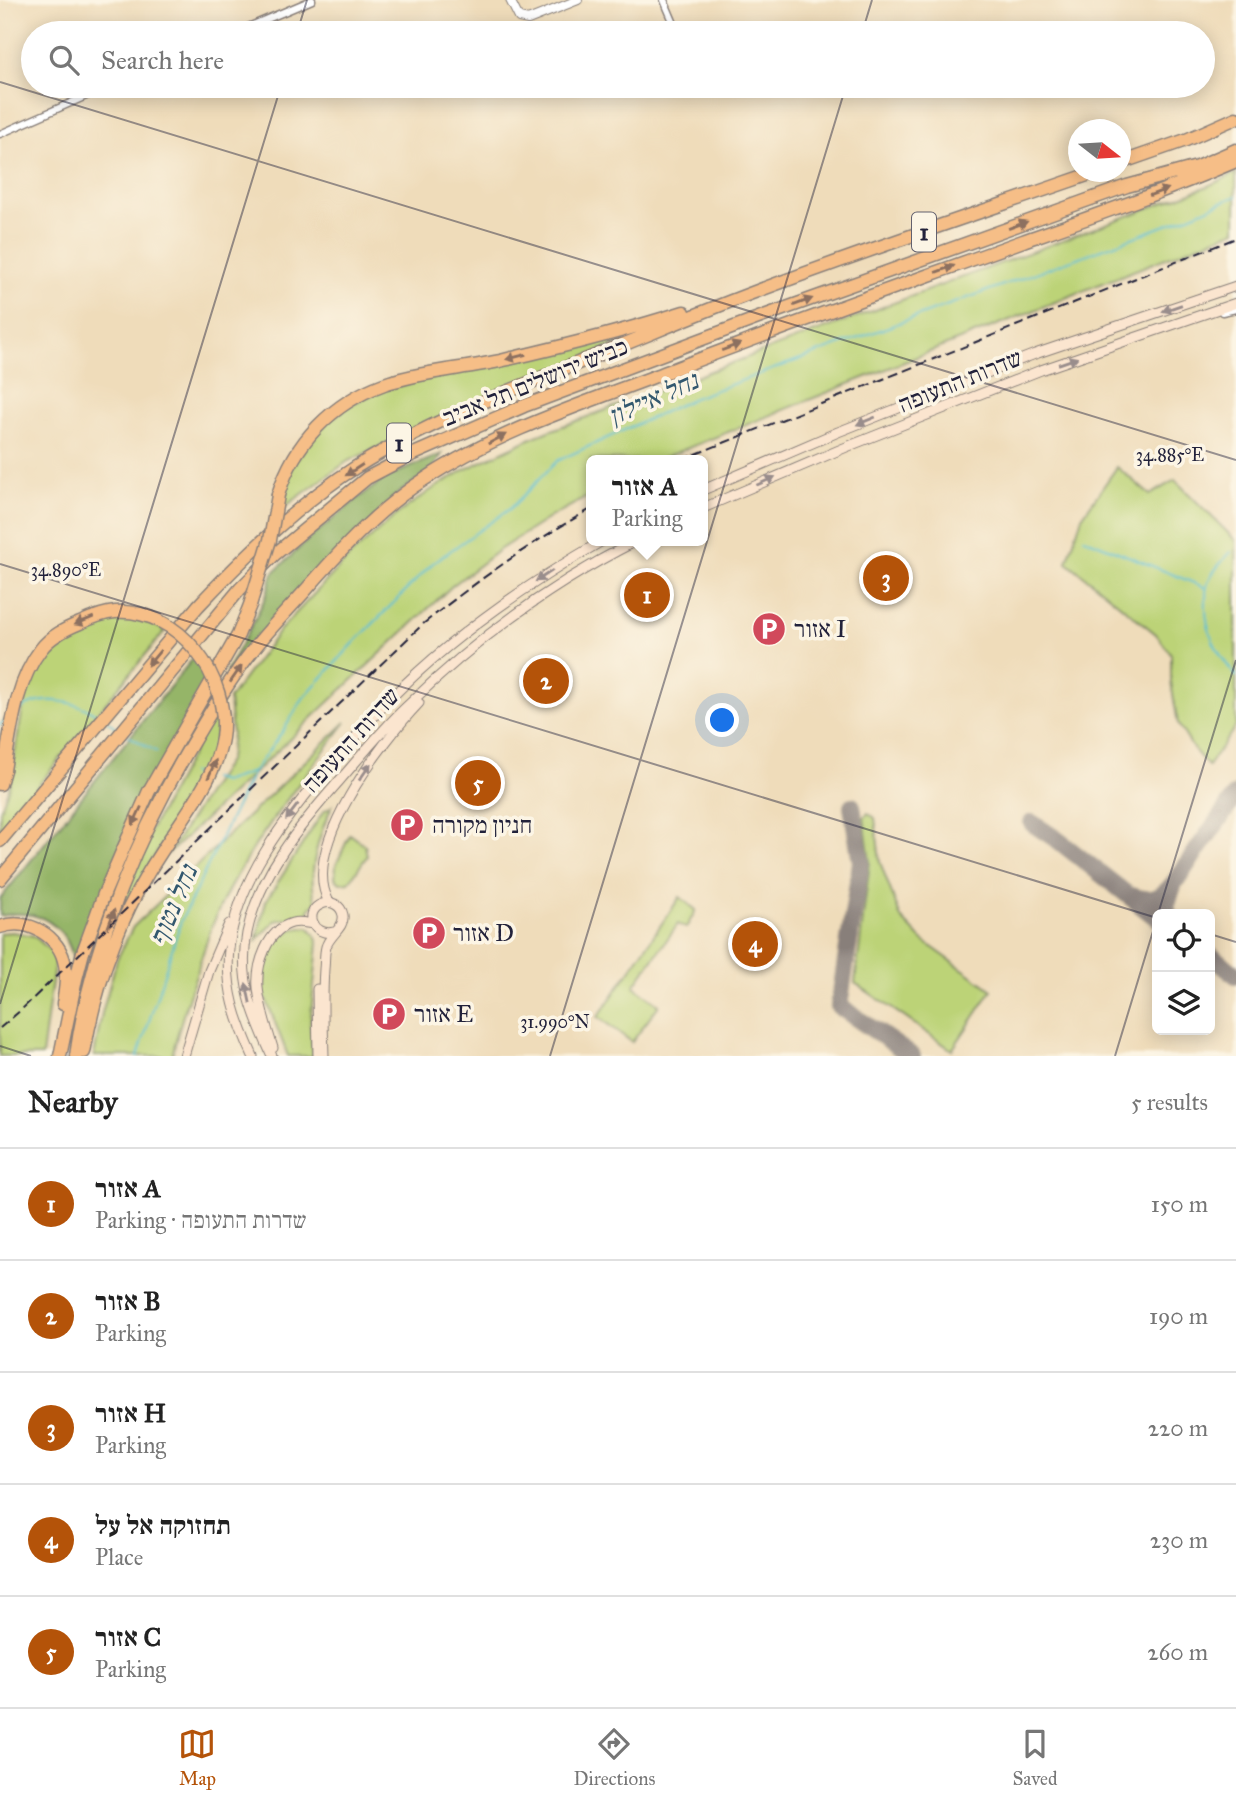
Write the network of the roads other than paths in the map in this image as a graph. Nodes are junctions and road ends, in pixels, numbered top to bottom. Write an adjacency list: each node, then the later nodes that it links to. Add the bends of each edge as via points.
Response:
1 (312, 0): 5 (street)
2 (510, 0): 3 (street, via 519,18 528,20)
3 (578, 0)
4 (664, 0): 6 (street)
5 (262, 21)
6 (673, 21)
7 (80, 98): 9 (street)
8 (1236, 118): 12 (highway)
9 (0, 134)
10 (1236, 143): 15 (highway, 1)
11 (1236, 150): 15 (highway, כביש ירושלים תל אביב / 1, via 1197,167)
12 (1131, 159)
13 (1236, 162): 36 (highway, one-way to 13, via 96,961 133,858 179,765 253,650 344,547 409,490 510,432)
14 (1068, 182): 17 (highway, כביש ירושלים תל אביב / 1)
15 (1128, 186): 29 (highway, כביש ירושלים תל אביב / 1, one-way to 15, via 240,589 367,478 524,406)
16 (1235, 286): 21 (main road, שדרות התעופה, one-way to 21, via 1035,355)
17 (752, 293): 27 (highway, כביש ירושלים תל אביב / 1, one-way to 27, via 447,419 356,468 291,515 198,606); 35 (highway, one-way to 35, bridge, via 583,341 384,384 353,398 314,428 282,480 270,540 238,635 149,791 104,894 83,952)
18 (1236, 303): 20 (main road, שדרות התעופה)
19 (1236, 309): 20 (street)
20 (1199, 316): 22 (main road, שדרות התעופה, one-way to 20, via 1041,370)
21 (708, 488)
22 (708, 506)
23 (594, 546): 28 (main road, שדרות התעופה, one-way to 28, via 461,635 399,691 293,809)
24 (627, 546): 25 (main road, שדרות התעופה, via 573,576)
25 (455, 662): 30 (main road, one-way to 25, via 323,870 342,809 403,720); 40 (main road, שדרות התעופה, one-way to 25, via 250,1004 244,969 247,934 267,879 306,820 359,758 402,710)
26 (2, 777): 37 (highway, one-way to 26, bridge, via 113,945 147,874 217,757 222,706 208,667 175,631 147,617 115,612 72,626 39,651 22,685)
27 (0, 841)
28 (254, 872): 38 (main road, via 209,971); 39 (main road, שדרות התעופה, via 232,931 228,969 239,1025)
29 (0, 879)
30 (329, 902): 32 (main road, via 314,910); 33 (main road, via 343,917)
31 (0, 926): 34 (highway, via 26,925 46,933 59,949 66,983)
32 (315, 926): 33 (main road, via 325,933); 40 (main road, via 296,922 281,928 262,958 258,986); 41 (main road, via 320,942)
33 (334, 932): 42 (main road, via 326,948)
34 (54, 1056)
35 (60, 1056)
36 (76, 1056)
37 (84, 1056)
38 (184, 1056)
39 (253, 1056)
40 (274, 1056)
41 (318, 1056)
42 (324, 1056)

